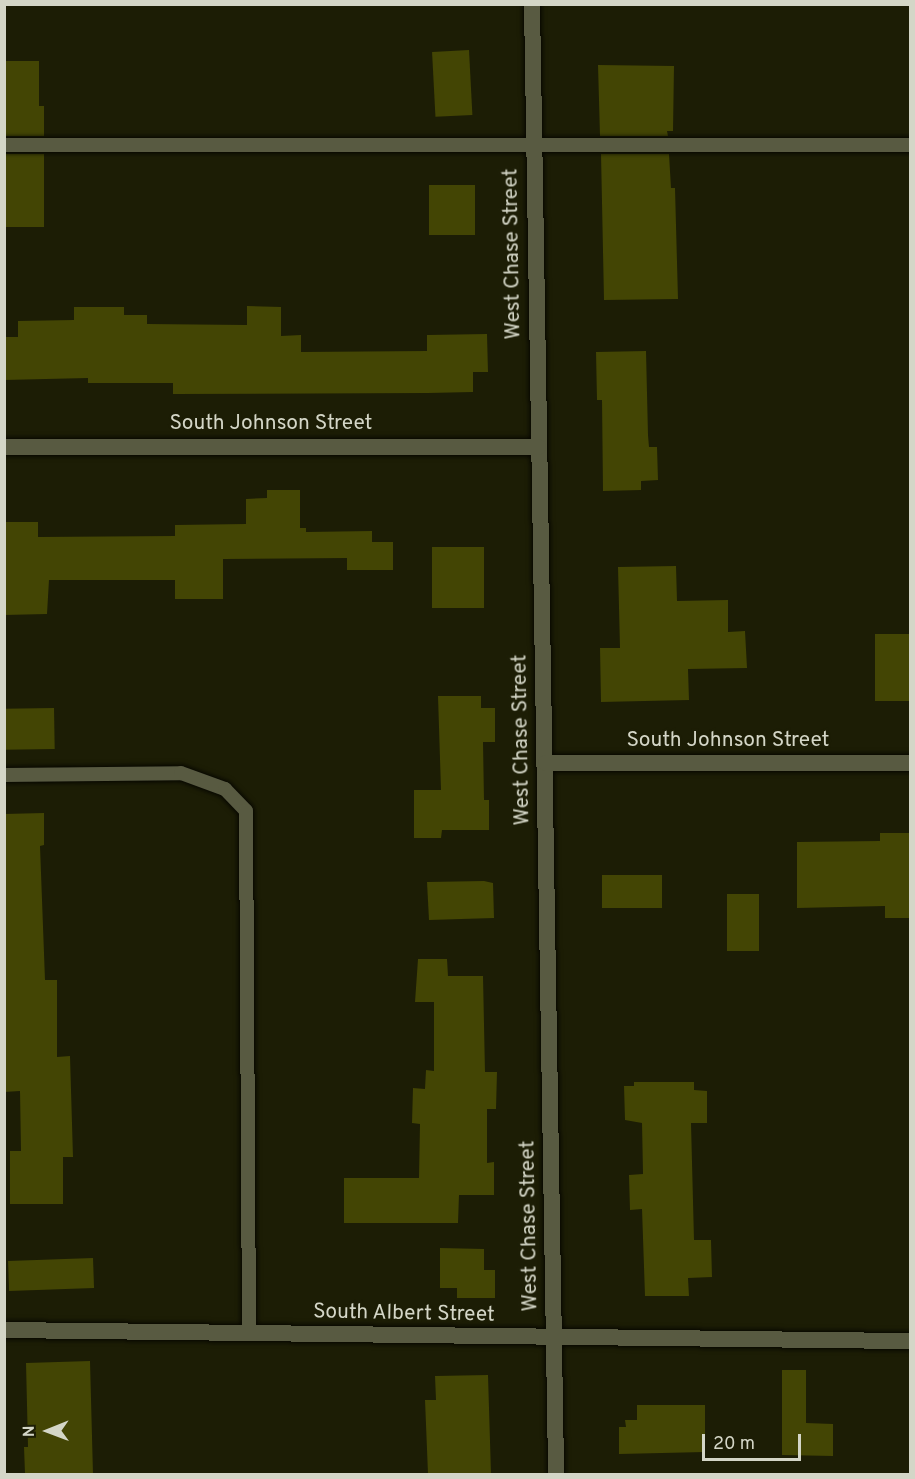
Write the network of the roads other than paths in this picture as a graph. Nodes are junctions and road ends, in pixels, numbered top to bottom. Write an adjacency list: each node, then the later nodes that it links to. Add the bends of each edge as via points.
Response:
1 (532, 4): 4 (street, West Chase Street)
2 (4, 145): 4 (lane)
3 (910, 145): 4 (lane)
4 (534, 146): 6 (street, West Chase Street)
5 (4, 447): 6 (street, South Johnson Street)
6 (538, 447): 7 (street, West Chase Street)
7 (546, 763): 8 (street, South Johnson Street); 12 (street, West Chase Street)
8 (910, 763)
9 (4, 775): 11 (lane, via 181,773 225,789 246,811)
10 (4, 1330): 11 (street, South Albert Street)
11 (249, 1334): 12 (street, South Albert Street)
12 (554, 1340): 13 (street, South Albert Street); 14 (street, West Chase Street)
13 (910, 1341)
14 (556, 1474)

